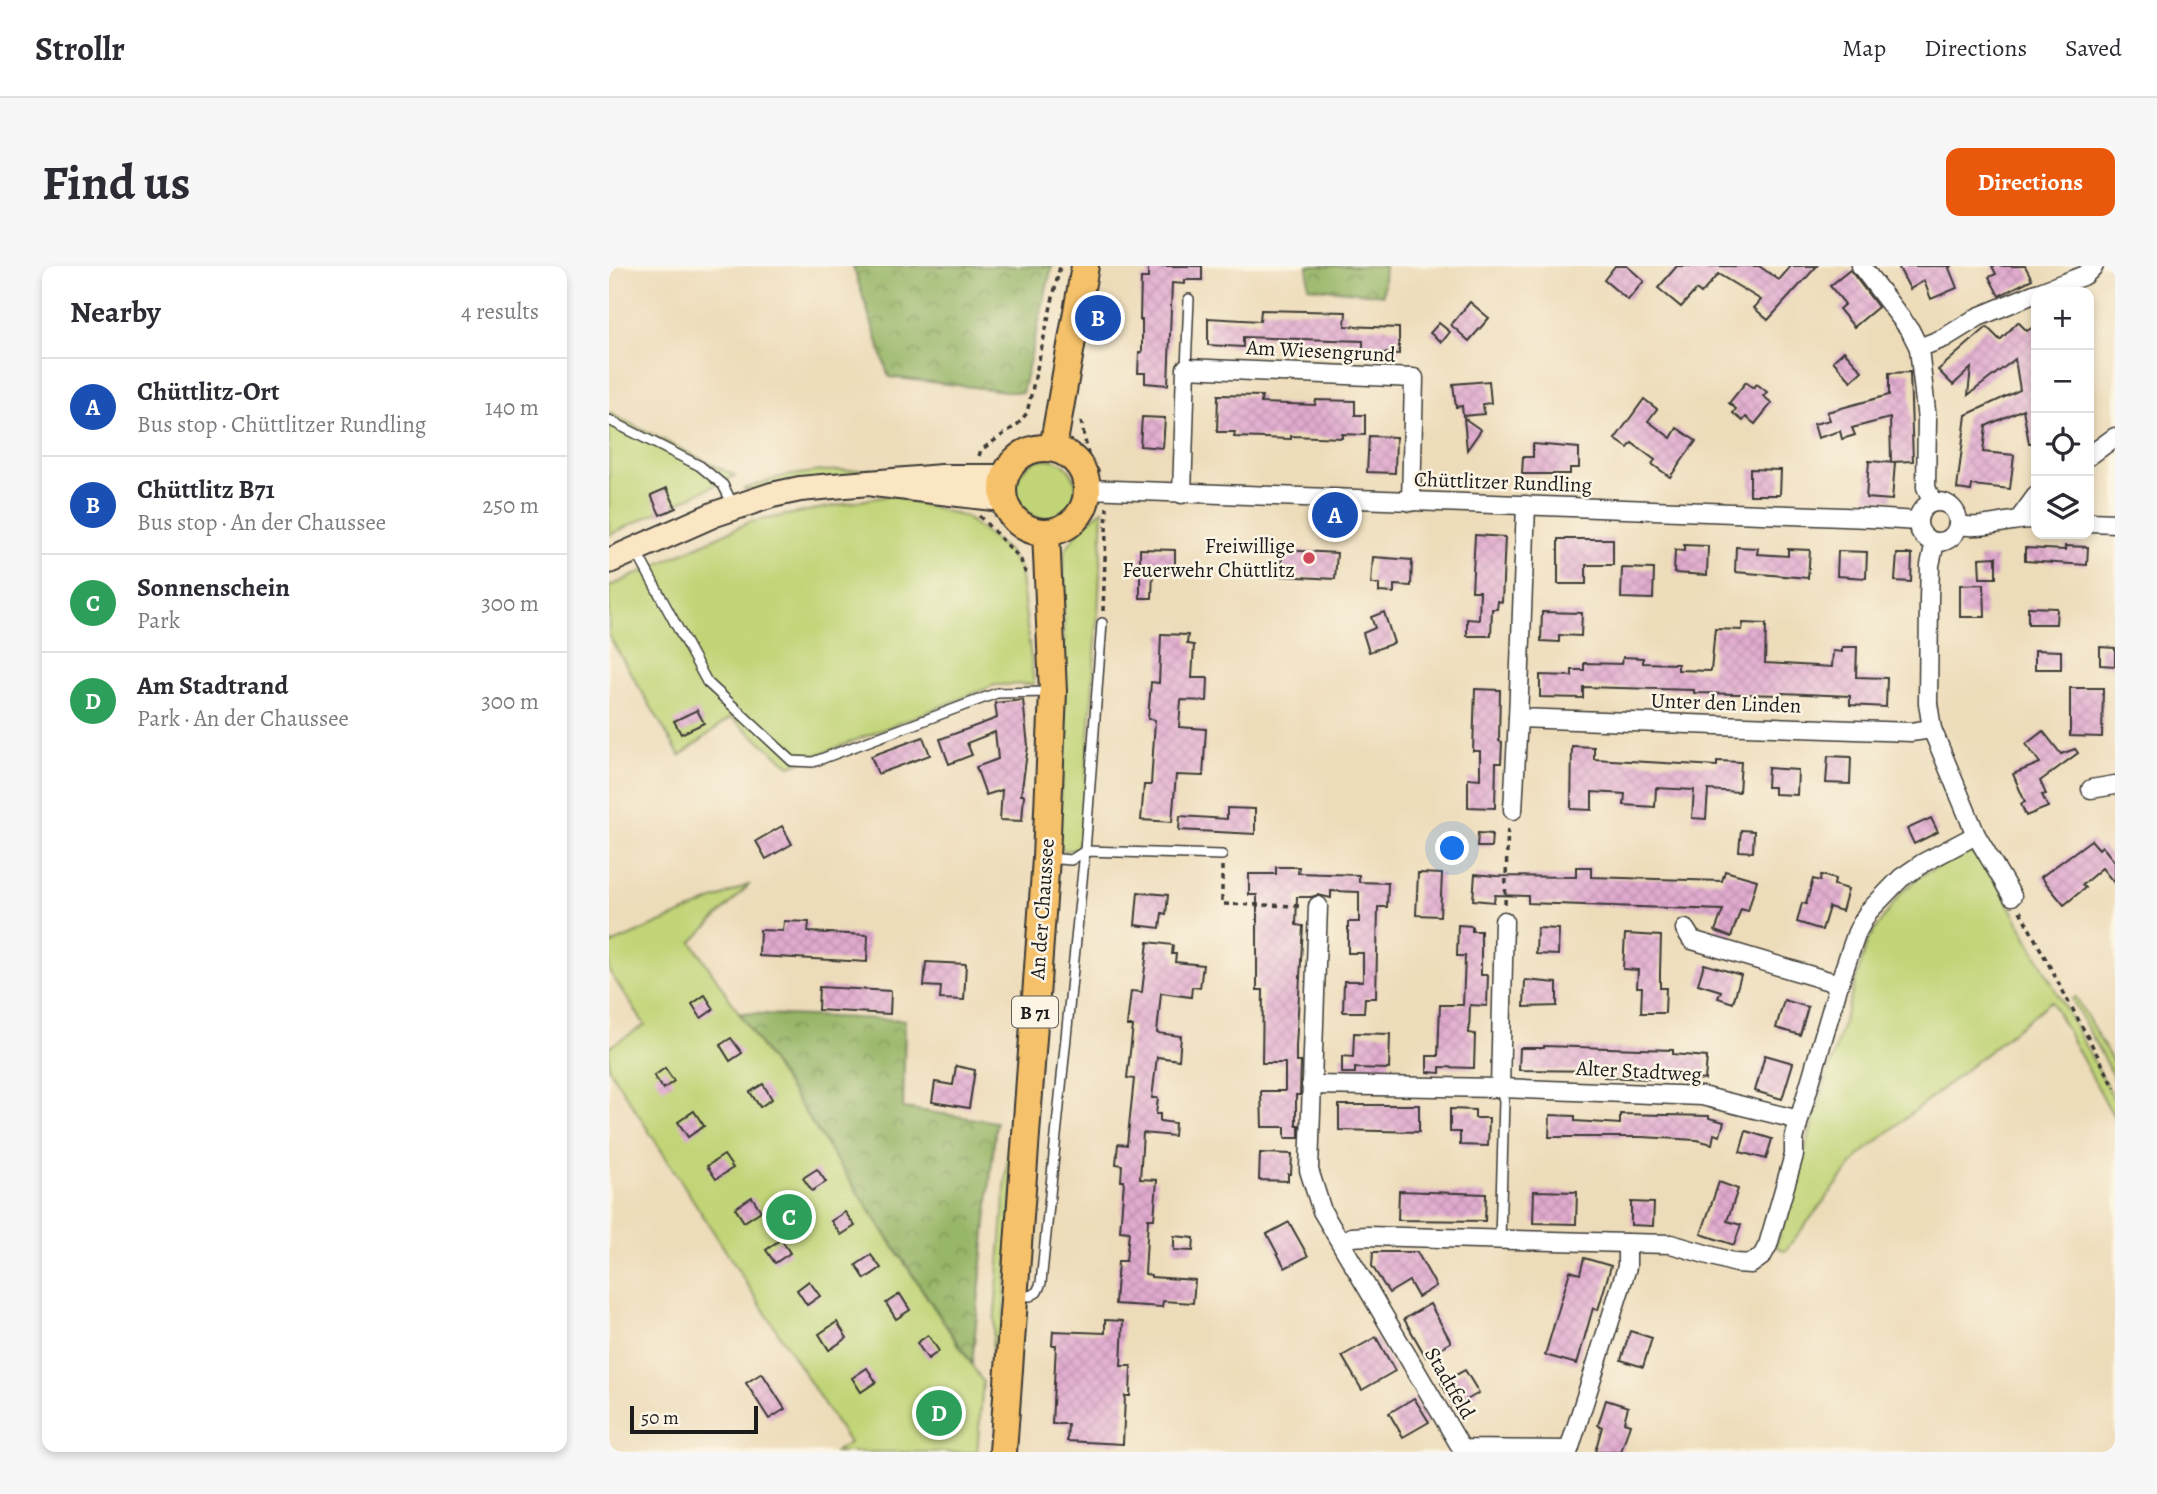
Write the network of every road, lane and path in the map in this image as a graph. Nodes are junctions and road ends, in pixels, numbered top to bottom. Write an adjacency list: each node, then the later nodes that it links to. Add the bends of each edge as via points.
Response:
1 (1060, 266): 16 (path, via 1027,414 981,450)
2 (1085, 266): 13 (main road)
3 (1861, 266): 8 (street)
4 (2094, 266): 5 (street)
5 (2053, 287)
6 (2031, 296): 8 (street)
7 (1189, 299): 9 (lane)
8 (1919, 348): 20 (street, via 1927,420 1926,487)
9 (1186, 368): 18 (street); 19 (street, Am Wiesengrund, via 1414,378)
10 (1081, 415): 15 (path)
11 (609, 419): 22 (lane, via 700,466 727,490)
12 (2115, 437): 14 (street)
13 (1053, 448): 15 (main road, via 1067,454); 17 (main road, via 1036,448 1019,456 1007,471)
14 (2094, 452)
15 (1098, 485): 18 (street, Chüttlitzer Rundling); 28 (main road, via 1076,518); 33 (path)
16 (977, 487): 17 (street, via 993,477); 22 (street, via 942,477 800,489); 32 (path, via 977,512 1020,558)
17 (1002, 488): 28 (main road, via 1015,520)
18 (1182, 494): 19 (street, Chüttlitzer Rundling)
19 (1411, 502): 21 (street, Chüttlitzer Rundling)
20 (1933, 502): 24 (street, via 1919,513); 27 (street, via 1948,504)
21 (1526, 505): 24 (street, Chüttlitzer Rundling); 35 (street)
22 (734, 507): 30 (street)
23 (2028, 519): 27 (street)
24 (1917, 521): 29 (street, via 1920,533)
25 (2094, 522): 26 (street)
26 (2115, 523)
27 (1958, 525): 29 (street, via 1950,538)
28 (1046, 532): 34 (main road, An der Chaussee / B 71)
29 (1935, 542): 36 (street, via 1929,600)
30 (635, 549): 31 (street); 34 (lane, via 707,682 792,761 813,762 997,693)
31 (609, 561)
32 (1028, 582)
33 (1102, 623): 41 (lane)
34 (1053, 692): 43 (main road, An der Chaussee / B 71)
35 (1518, 718): 36 (street, Unter den Linden, via 1910,732); 39 (street)
36 (1932, 729): 40 (street)
37 (2115, 785): 38 (street)
38 (2091, 789)
39 (1513, 810): 46 (path, via 1508,818)
40 (1976, 835): 44 (street); 48 (street, via 1901,878 1868,912)
41 (1085, 851): 42 (lane); 43 (lane, via 1071,860); 56 (lane, via 1041,1283 1030,1296)
42 (1222, 855): 45 (path, via 1221,904)
43 (1046, 858): 56 (main road, An der Chaussee / B 71)
44 (2012, 896): 51 (path)
45 (1318, 906): 49 (street)
46 (1504, 921): 50 (street)
47 (1685, 929): 48 (street, via 1692,940)
48 (1839, 984): 52 (street)
49 (1311, 1085): 50 (street, Alter Stadtweg); 54 (street, Stadtfeld, via 1309,1170 1322,1211)
50 (1500, 1088): 52 (street, Alter Stadtweg, via 1702,1096); 53 (lane, via 1504,1100)
51 (2115, 1088)
52 (1799, 1120): 55 (street, via 1794,1155 1768,1245 1751,1264 1671,1244)
53 (1500, 1239): 54 (street, via 1367,1236); 55 (street)
54 (1342, 1242): 55 (street, Stadtfeld, via 1462,1448 1570,1450 1627,1266)
55 (1627, 1243)
56 (1014, 1295): 57 (main road, An der Chaussee / B 71)
57 (1003, 1452)

